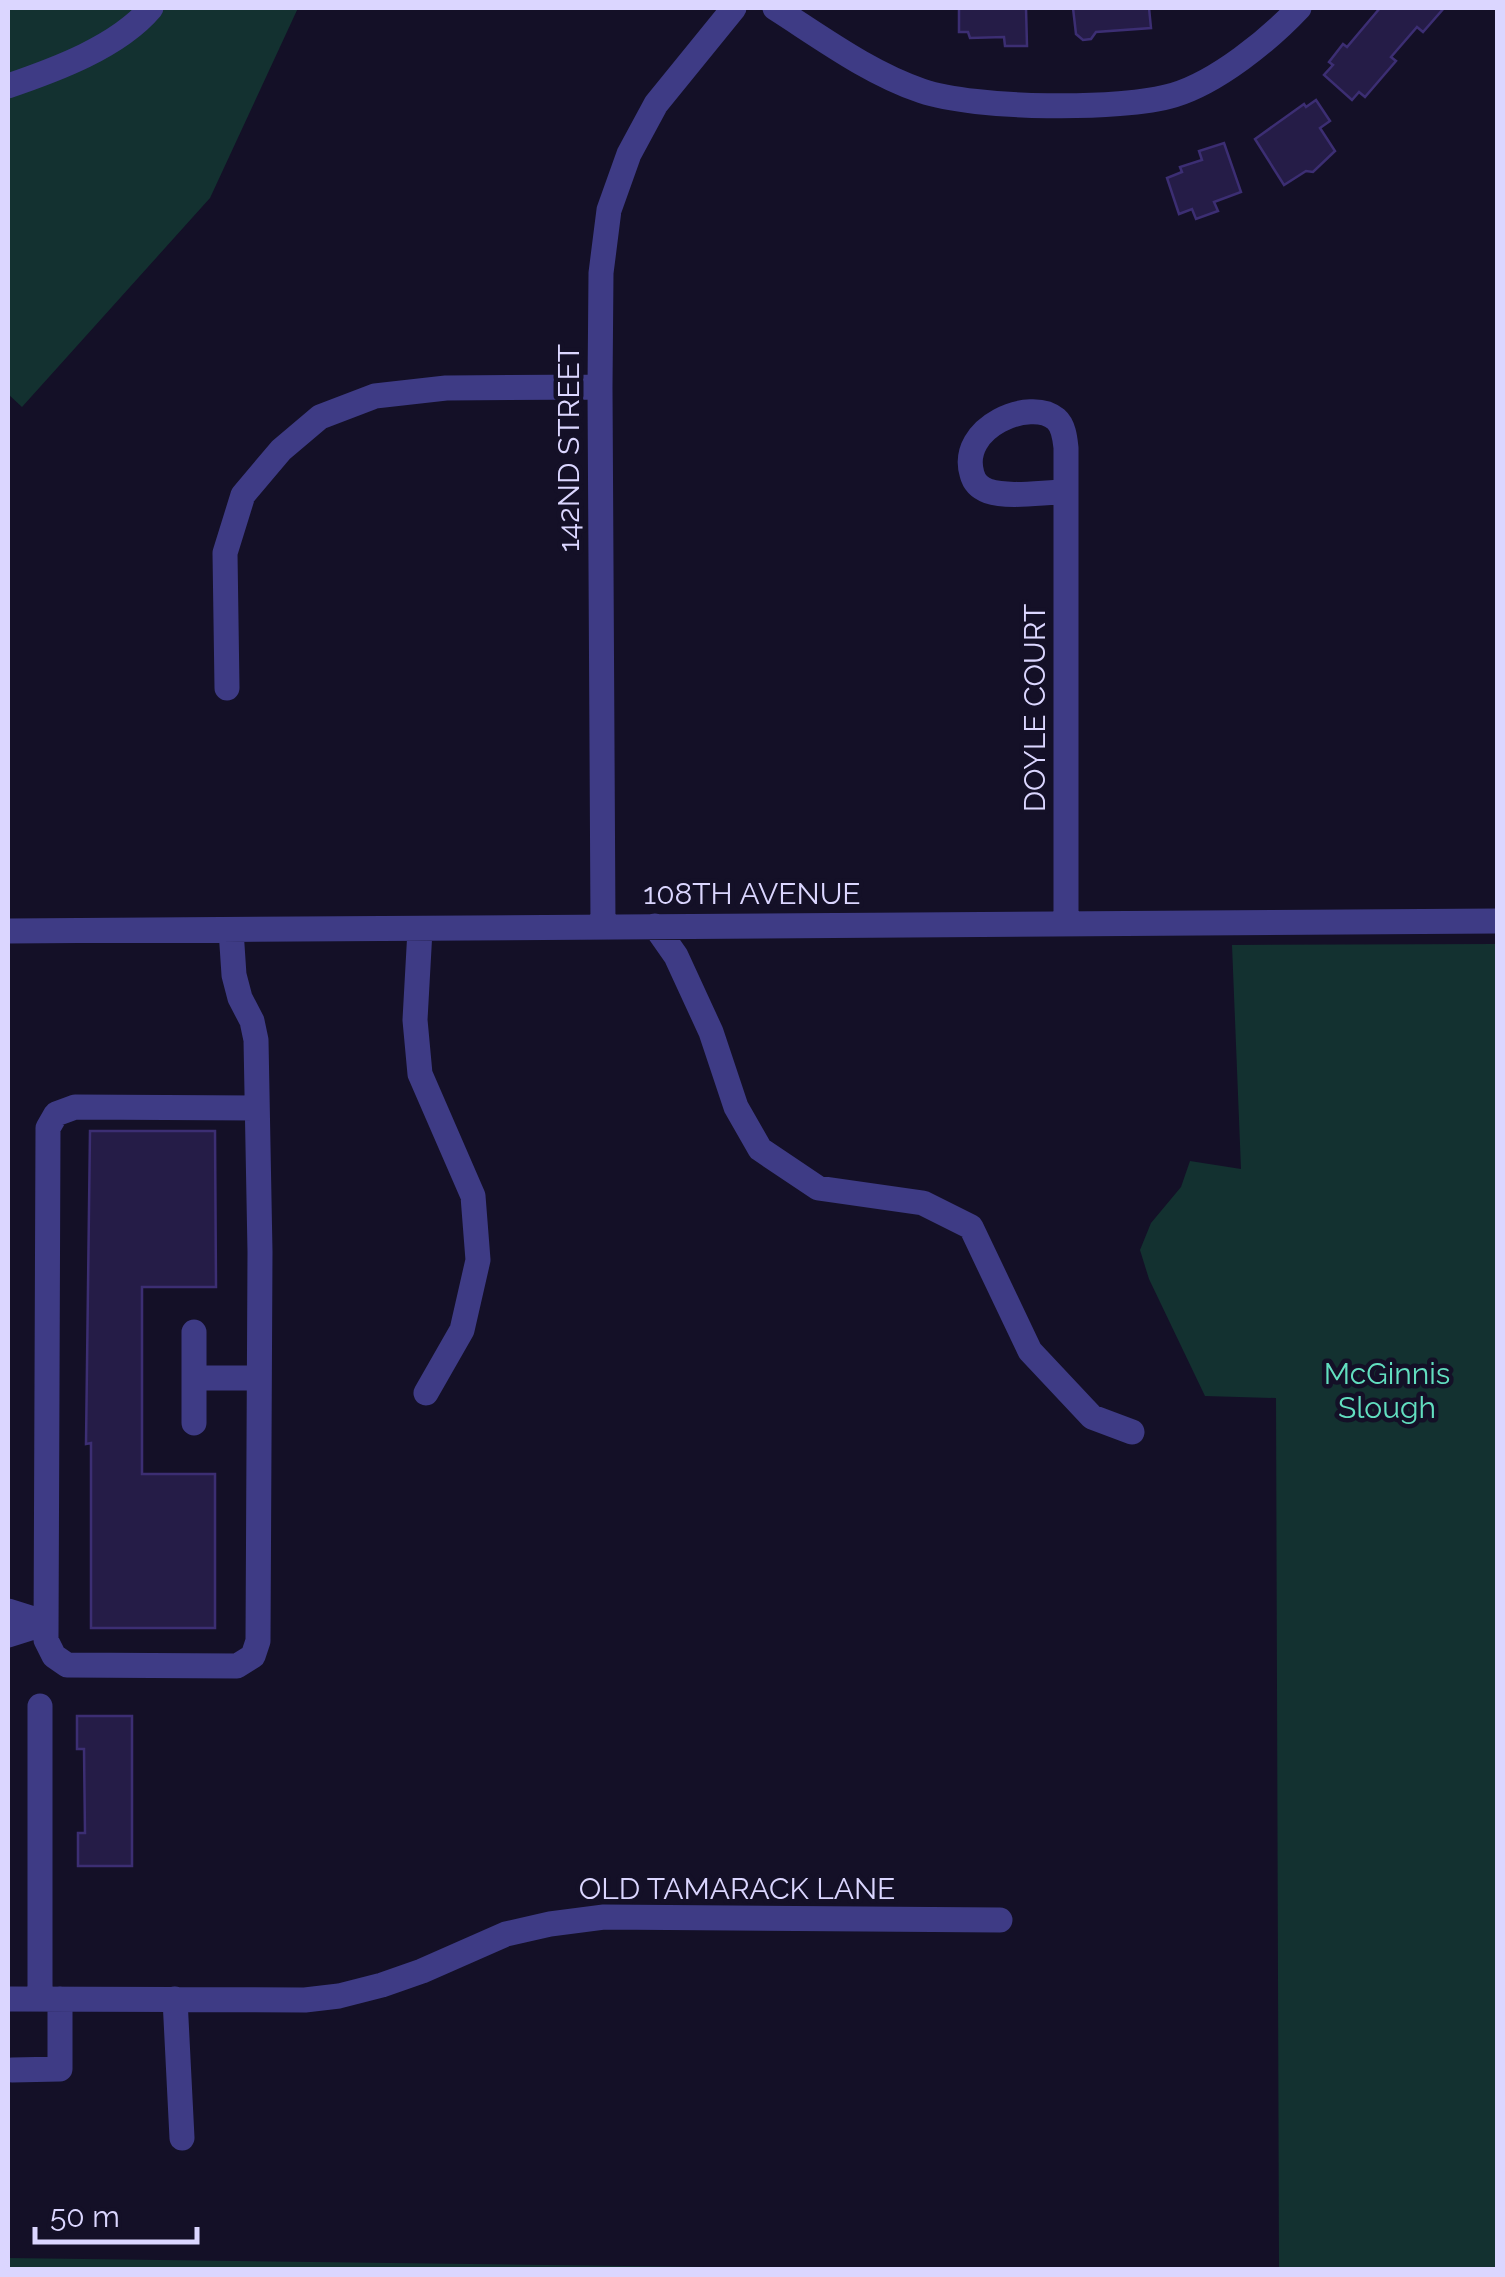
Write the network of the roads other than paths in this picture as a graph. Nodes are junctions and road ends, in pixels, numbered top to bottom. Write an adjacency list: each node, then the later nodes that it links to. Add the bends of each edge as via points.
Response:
1 (151, 8): 5 (street, via 62,68)
2 (734, 8): 6 (street, 142ND STREET, via 656,104 609,210)
3 (776, 8): 4 (street, via 870,68 924,92 990,104 1107,105 1175,95 1232,65)
4 (1299, 8)
5 (8, 86)
6 (600, 387): 8 (street, via 446,388 375,396 320,417 243,494 225,553); 11 (street, 142ND STREET)
7 (1066, 492): 10 (street, DOYLE COURT)
8 (227, 688)
9 (1498, 921): 10 (street, 108TH AVENUE)
10 (1066, 924): 12 (street, 108TH AVENUE)
11 (604, 926): 12 (street, 108TH AVENUE); 14 (street, 108TH AVENUE)
12 (655, 926): 22 (street, via 676,956 736,1107 760,1149 818,1188 923,1204 971,1227 1030,1351 1092,1417)
13 (231, 930): 14 (street, 108TH AVENUE); 15 (street, 108TH AVENUE); 16 (street, via 237,987 256,1040)
14 (420, 930): 20 (street, via 420,1074 473,1196 478,1260 462,1330)
15 (8, 931)
16 (257, 1108): 19 (street); 24 (street, via 75,1107 56,1114 48,1128)
17 (194, 1332): 18 (street)
18 (194, 1378): 19 (street); 21 (street)
19 (258, 1378): 24 (street, via 253,1656 237,1666 67,1665 54,1656)
20 (426, 1393)
21 (194, 1423)
22 (1132, 1432)
23 (8, 1611): 24 (street)
24 (46, 1623): 25 (street)
25 (8, 1636)
26 (40, 1706): 29 (street)
27 (1000, 1920): 30 (street, OLD TAMARACK LANE, via 568,1920 506,1934 422,1971 340,1996)
28 (8, 1998): 29 (street, OLD TAMARACK LANE)
29 (50, 1999): 30 (street, OLD TAMARACK LANE); 31 (street, via 60,2070)
30 (175, 1999): 32 (street)
31 (12, 2070)
32 (182, 2138)

